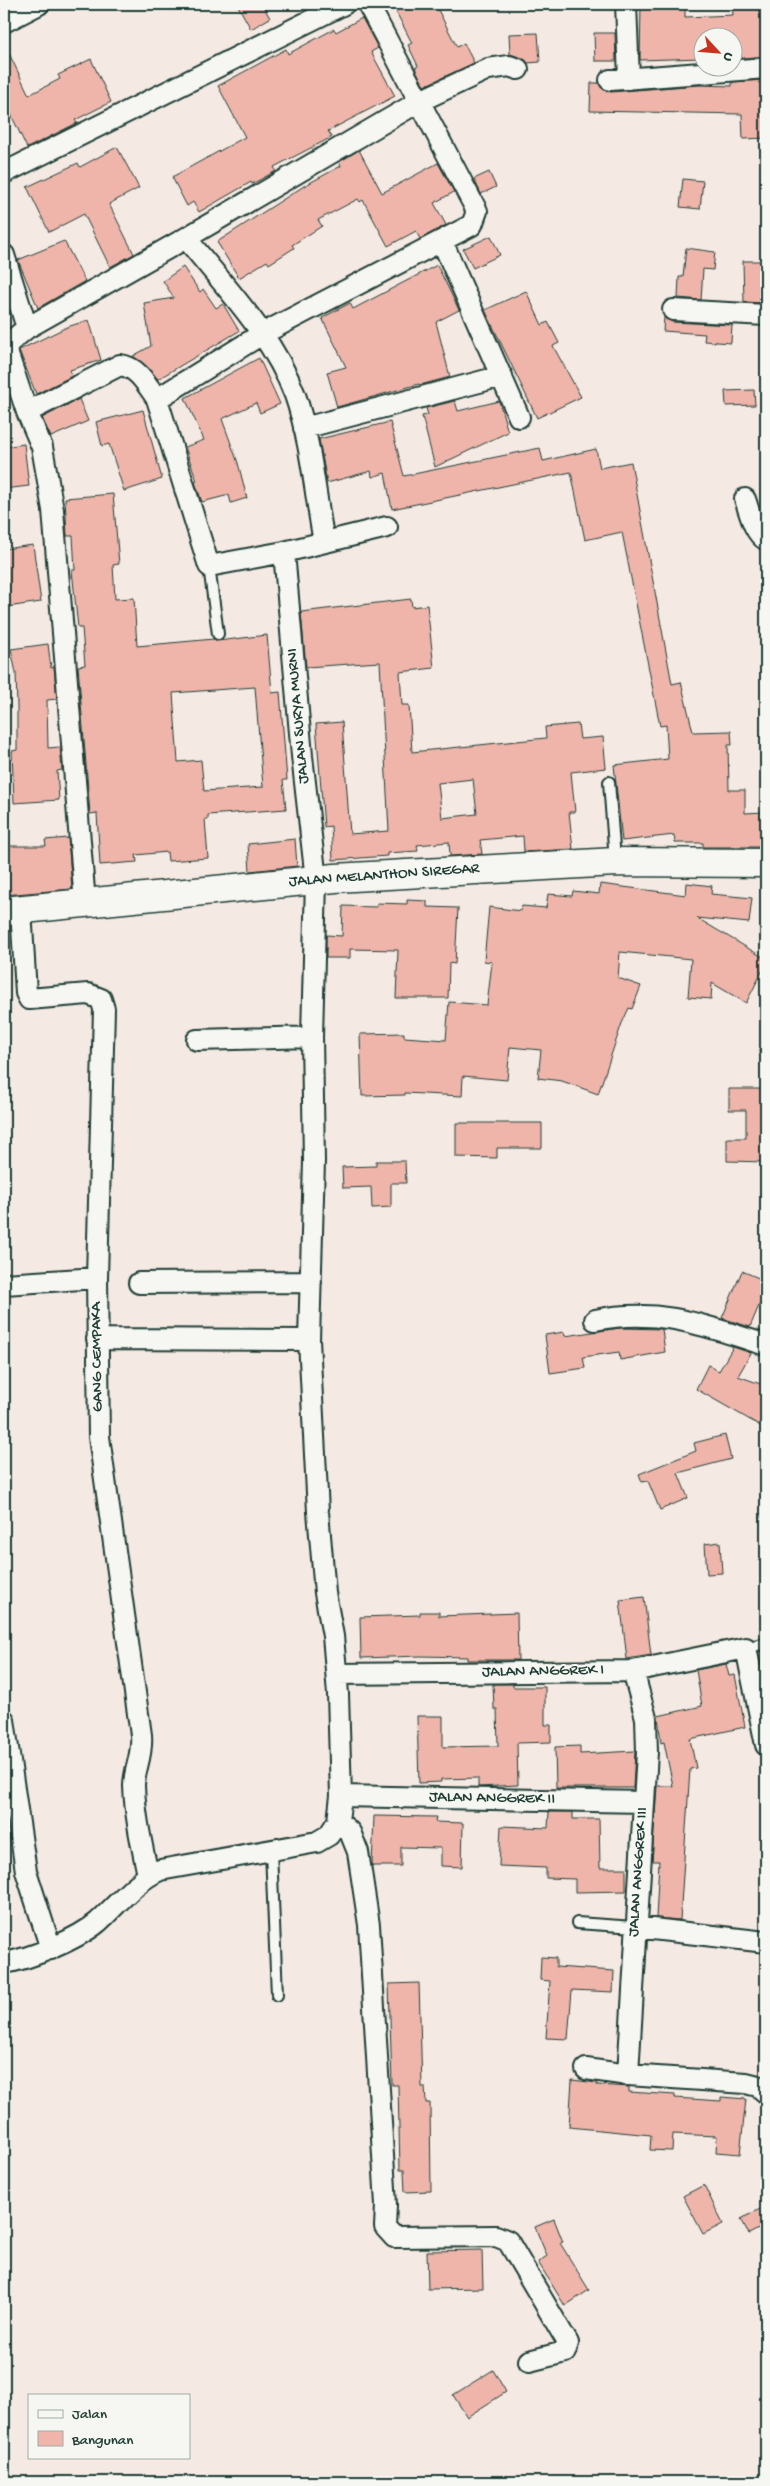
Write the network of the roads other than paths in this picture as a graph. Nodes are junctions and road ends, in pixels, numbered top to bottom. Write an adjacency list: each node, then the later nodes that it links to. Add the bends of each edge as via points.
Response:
1 (39, 4): 5 (street)
2 (344, 4): 9 (street)
3 (626, 4): 6 (street, via 620,79)
4 (373, 5): 8 (street)
5 (4, 22)
6 (766, 68)
7 (518, 69): 8 (street, via 509,66 488,69)
8 (420, 101): 10 (street); 11 (street, via 477,210 472,225)
9 (4, 173)
10 (186, 238): 15 (street); 16 (street)
11 (442, 241): 16 (street); 18 (street)
12 (4, 255): 15 (street)
13 (673, 310): 14 (street)
14 (766, 315)
15 (28, 328): 17 (street)
16 (262, 334): 19 (street); 22 (street, via 294,395)
17 (4, 346): 20 (street)
18 (502, 376): 21 (street); 22 (street)
19 (157, 399): 20 (street, via 137,372 120,365); 28 (street)
20 (27, 412): 34 (street, via 42,448 53,510)
21 (519, 416)
22 (304, 428): 26 (street)
23 (745, 498): 25 (street, via 752,521)
24 (387, 527): 26 (street)
25 (766, 540)
26 (324, 542): 27 (street)
27 (284, 552): 28 (street); 33 (street, JALAN SURYA MURNI)
28 (208, 566): 29 (lane)
29 (218, 634)
30 (609, 782): 31 (lane)
31 (615, 862): 32 (main road, JALAN MELANTHON SIREGAR); 33 (main road, JALAN MELANTHON SIREGAR)
32 (766, 863)
33 (316, 880): 34 (main road, JALAN MELANTHON SIREGAR); 36 (street, JALAN SURYA MURNI)
34 (85, 903): 35 (main road, JALAN MELANTHON SIREGAR)
35 (13, 910): 38 (street, GANG CEMPAKA, via 26,993 30,999 88,994 101,999 104,1009)
36 (312, 1037): 37 (street); 39 (street, JALAN SURYA MURNI, via 314,1162)
37 (196, 1040)
38 (97, 1278): 41 (street); 43 (street, GANG CEMPAKA)
39 (311, 1282): 40 (street); 44 (street, JALAN SURYA MURNI)
40 (139, 1283)
41 (4, 1284)
42 (595, 1320): 45 (street, via 667,1316)
43 (97, 1339): 44 (street); 56 (street, GANG CEMPAKA, via 98,1437 141,1736 142,1756 134,1784)
44 (309, 1340): 49 (street, JALAN SURYA MURNI, via 318,1512)
45 (766, 1345)
46 (766, 1643): 47 (lane)
47 (746, 1648): 48 (street, JALAN ANGGREK I); 51 (street)
48 (633, 1671): 49 (street, JALAN ANGGREK I); 53 (street, JALAN ANGGREK III, via 646,1718)
49 (337, 1674): 52 (street, JALAN SURYA MURNI)
50 (4, 1720): 60 (street, via 26,1871)
51 (766, 1745)
52 (341, 1796): 53 (street, JALAN ANGGREK II); 54 (street, JALAN SURYA MURNI)
53 (643, 1802): 58 (street, JALAN ANGGREK III)
54 (338, 1821): 55 (street, via 329,1835 318,1842); 66 (street, via 355,1841 370,1925 385,2227 394,2237 496,2236 508,2241 568,2343 565,2352)
55 (271, 1851): 56 (street, via 179,1865); 62 (lane)
56 (148, 1875): 60 (street, via 96,1924)
57 (577, 1923): 58 (lane)
58 (635, 1927): 59 (street); 64 (street, JALAN ANGGREK III)
59 (766, 1942)
60 (51, 1949): 61 (street)
61 (4, 1963)
62 (277, 1995)
63 (586, 2069): 64 (street)
64 (628, 2075): 65 (street, via 746,2083 758,2086)
65 (766, 2093)
66 (530, 2361)

